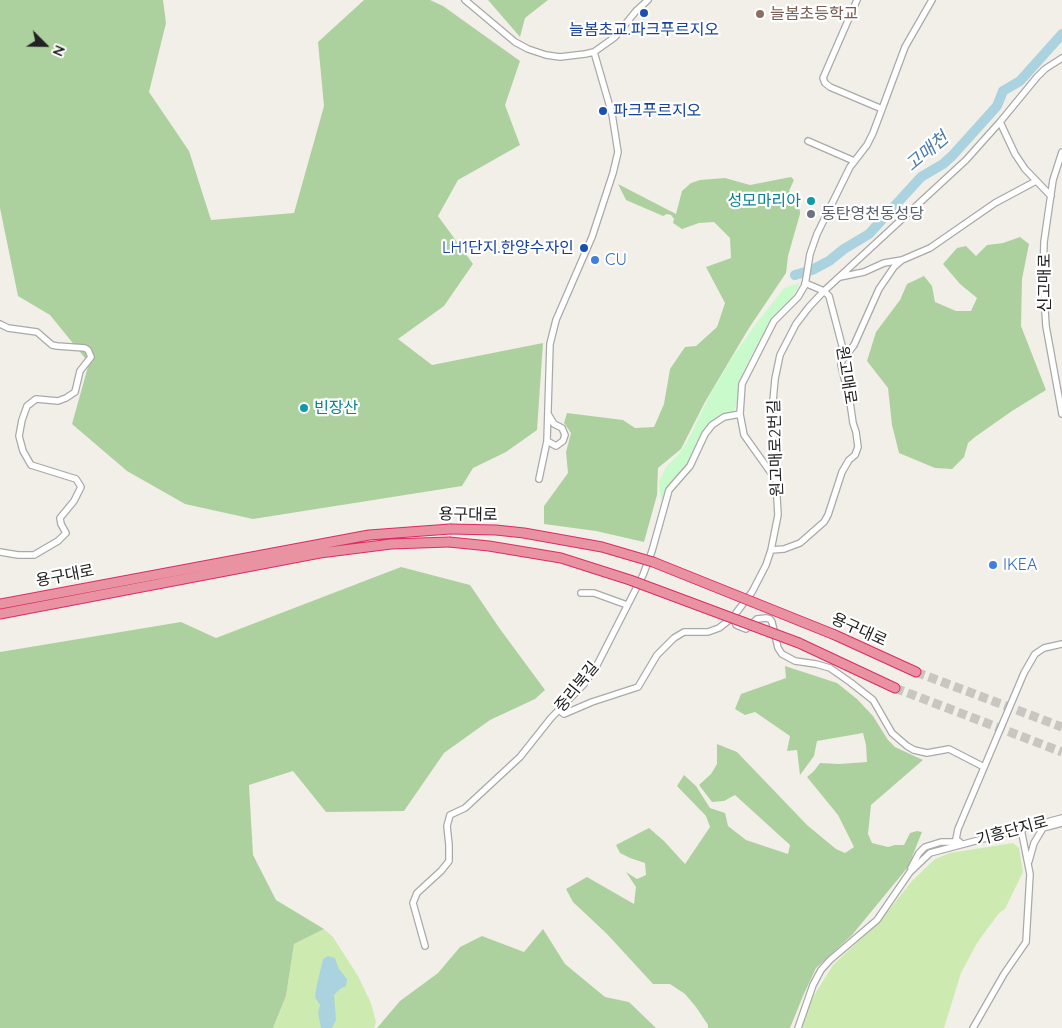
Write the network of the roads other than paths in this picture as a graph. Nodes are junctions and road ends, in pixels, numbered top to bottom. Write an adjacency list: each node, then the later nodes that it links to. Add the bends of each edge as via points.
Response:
1 (465, 0): 5 (street, via 528,49 560,57)
2 (648, 0): 5 (street, via 615,37)
3 (857, 0): 7 (street, via 824,78 825,83)
4 (932, 0): 7 (street, via 905,47)
5 (594, 52): 20 (street, via 612,114 618,152 592,237 556,320 550,344)
6 (1062, 58): 8 (street, via 1037,77)
7 (882, 109): 11 (street, via 867,145)
8 (1000, 122): 12 (street, via 1014,154); 15 (street, via 966,160)
9 (808, 141): 11 (street)
10 (1062, 152): 13 (street, 신고매로)
11 (854, 161): 16 (street, via 817,234)
12 (1036, 180): 13 (street); 14 (street, via 995,203 930,248)
13 (1051, 196): 22 (street, 신고매로, via 1044,242 1043,295)
14 (902, 260): 15 (street); 19 (street, via 879,289 854,345)
15 (838, 277): 17 (street)
16 (806, 282): 17 (street); 21 (street, via 798,297 774,320 745,376)
17 (824, 290): 19 (street, 원고매로, via 829,296); 25 (street, 원고매로2번길, via 796,324 780,355 772,412)
18 (0, 324): 27 (street, via 37,332 52,345 85,348 91,357 80,371 75,392 58,400 36,399 27,406 19,436 31,465 76,479 81,488 60,518 66,533 34,555)
19 (844, 358): 26 (street, 원고매로, via 841,365 858,447 855,455 842,472 824,522 800,542)
20 (548, 414): 23 (street); 23 (street, via 565,435 556,446)
21 (740, 414): 25 (street, via 744,435); 30 (street, 중리북길, via 724,417 712,425 690,466 669,490 652,551)
22 (1062, 414)
23 (547, 442): 24 (street)
24 (540, 479)
25 (776, 481): 26 (street, 원고매로2번길, via 778,514)
26 (771, 550): 32 (street, via 755,585)
27 (0, 552)
28 (581, 593): 30 (street, via 594,593)
29 (0, 604): 34 (highway, 용구대로, bridge, via 369,535 450,529 496,530 602,547 653,562 836,635)
30 (627, 605): 36 (street, 중리북길, via 595,669)
31 (0, 614): 35 (highway, 용구대로, bridge, via 320,552 449,542 569,561 630,580 799,643)
32 (733, 617): 36 (street, via 714,630 684,632 674,638 657,655 638,688 564,714); 37 (street, via 736,625 746,629 757,619 770,619 782,654 795,661 830,668 850,682 873,700 892,733 907,746 927,753 949,749)
33 (1062, 644): 37 (street, via 1044,648 1035,654)
34 (916, 672)
35 (894, 688)
36 (559, 710): 46 (street, 중리북길, via 520,757 465,808 450,815 447,826 449,861 417,893 414,903)
37 (984, 766): 40 (street)
38 (1062, 818): 41 (street, 기흥단지로)
39 (1062, 823): 44 (street, via 1041,830)
40 (958, 829): 42 (street); 43 (street, via 956,839)
41 (1021, 829): 43 (street, 기흥단지로); 44 (street)
42 (941, 842): 43 (street); 45 (street, via 922,850)
43 (962, 844): 45 (street, 기흥단지로, via 930,853)
44 (1029, 865): 48 (street, via 1026,942)
45 (910, 872): 47 (street, via 877,920 821,970)
46 (425, 946)
47 (798, 1028)
48 (973, 1028)

